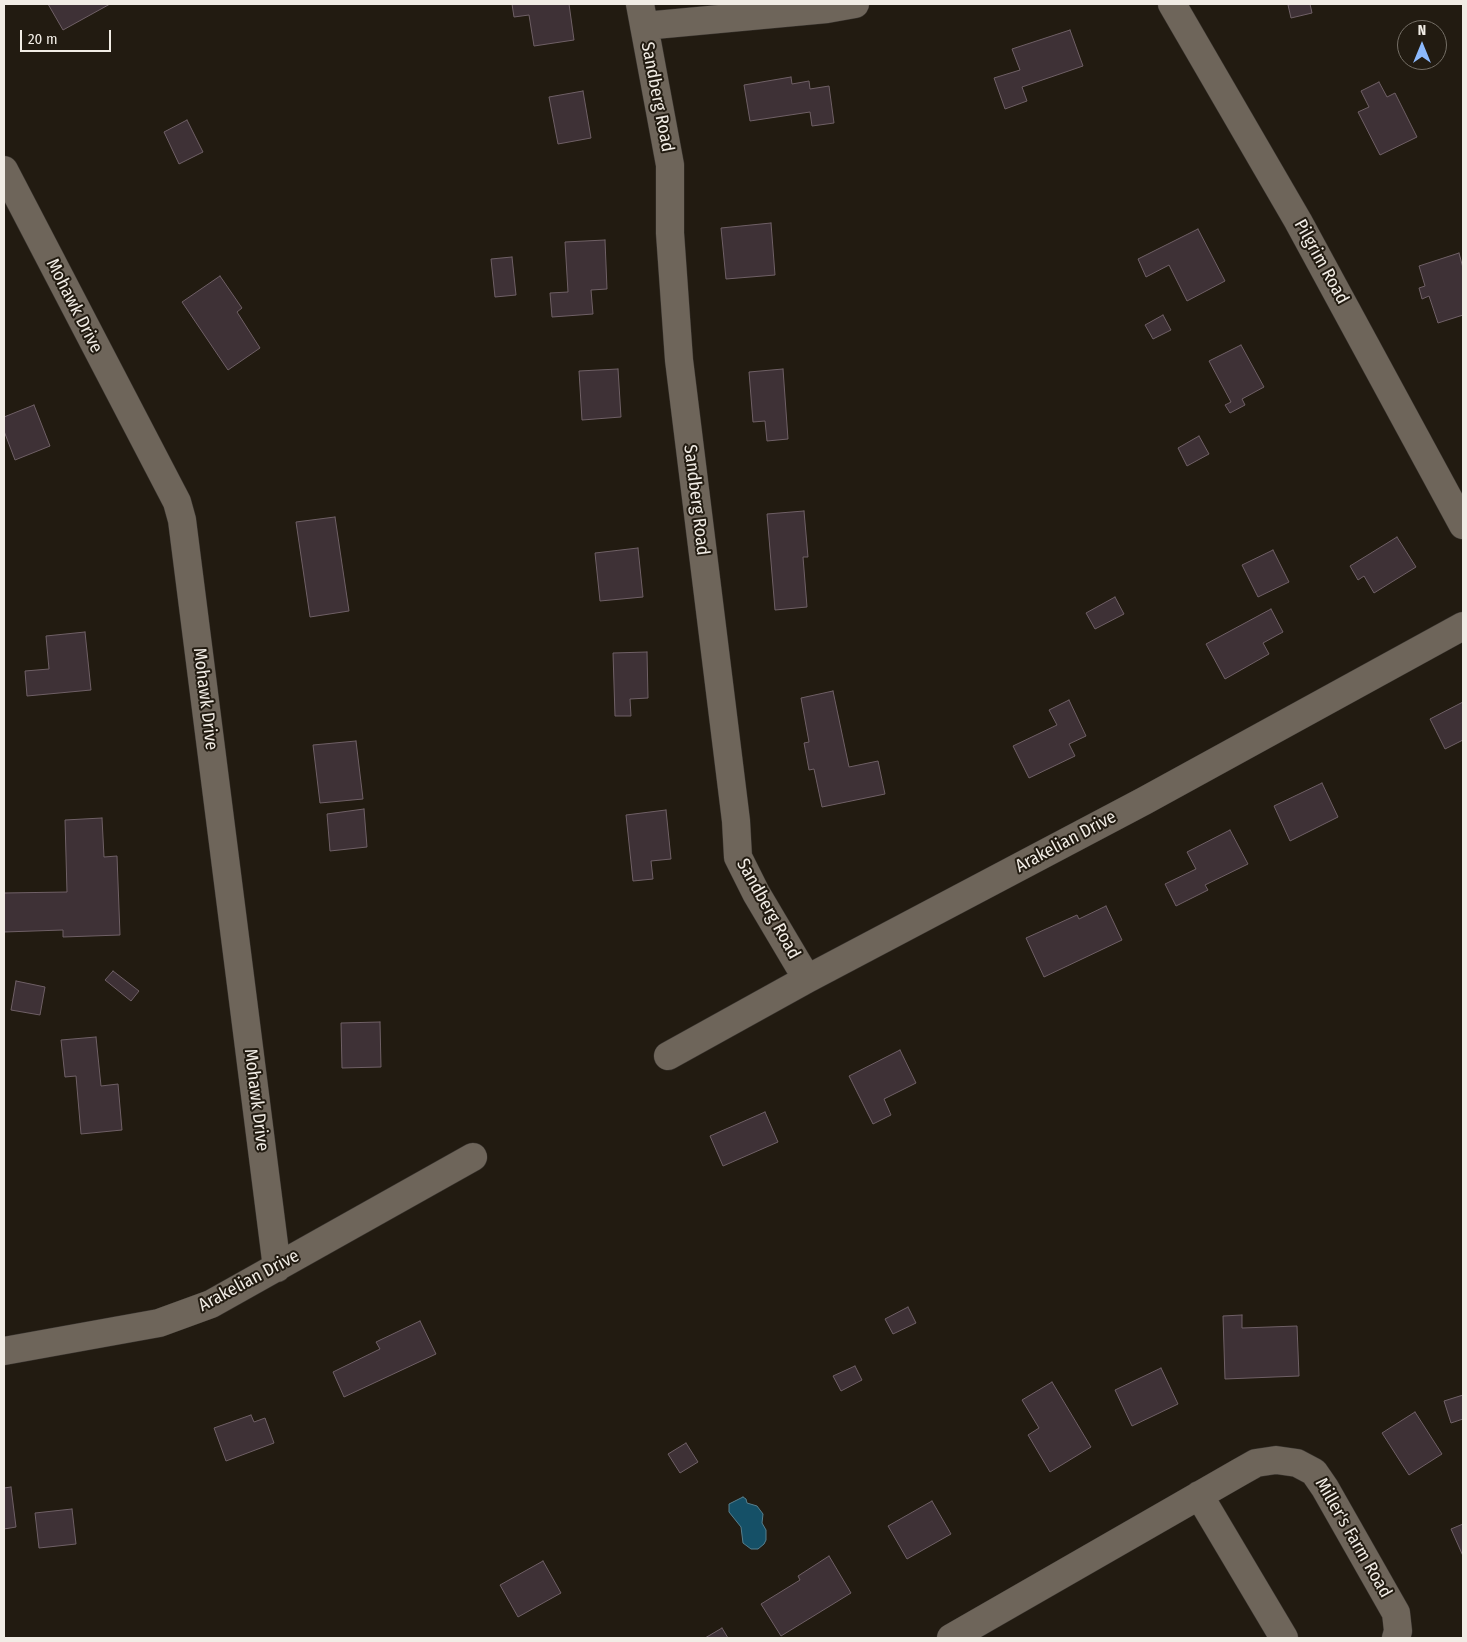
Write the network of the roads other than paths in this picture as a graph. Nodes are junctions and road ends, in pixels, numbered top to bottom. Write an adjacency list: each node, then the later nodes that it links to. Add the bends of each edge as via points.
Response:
1 (855, 4): 3 (street, via 827,9)
2 (1172, 4): 5 (street, Pilgrim Road, via 1298,221)
3 (642, 15): 7 (street, Sandberg Road, via 670,165 670,233 679,360 738,857)
4 (4, 170): 10 (street, Mohawk Drive, via 177,502 182,520)
5 (1463, 525)
6 (1463, 626): 7 (street, Arakelian Drive, via 1144,801)
7 (807, 979): 8 (street, Arakelian Drive)
8 (668, 1056)
9 (473, 1157): 10 (street, Arakelian Drive)
10 (276, 1268): 11 (street, Arakelian Drive, via 211,1304 159,1323)
11 (4, 1351)
12 (1199, 1495): 13 (street, Miller's Farm Road); 14 (street); 15 (street, Miller's Farm Road, via 1256,1463 1276,1460 1297,1464 1314,1472 1396,1613)
13 (951, 1638)
14 (1284, 1638)
15 (1396, 1638)

